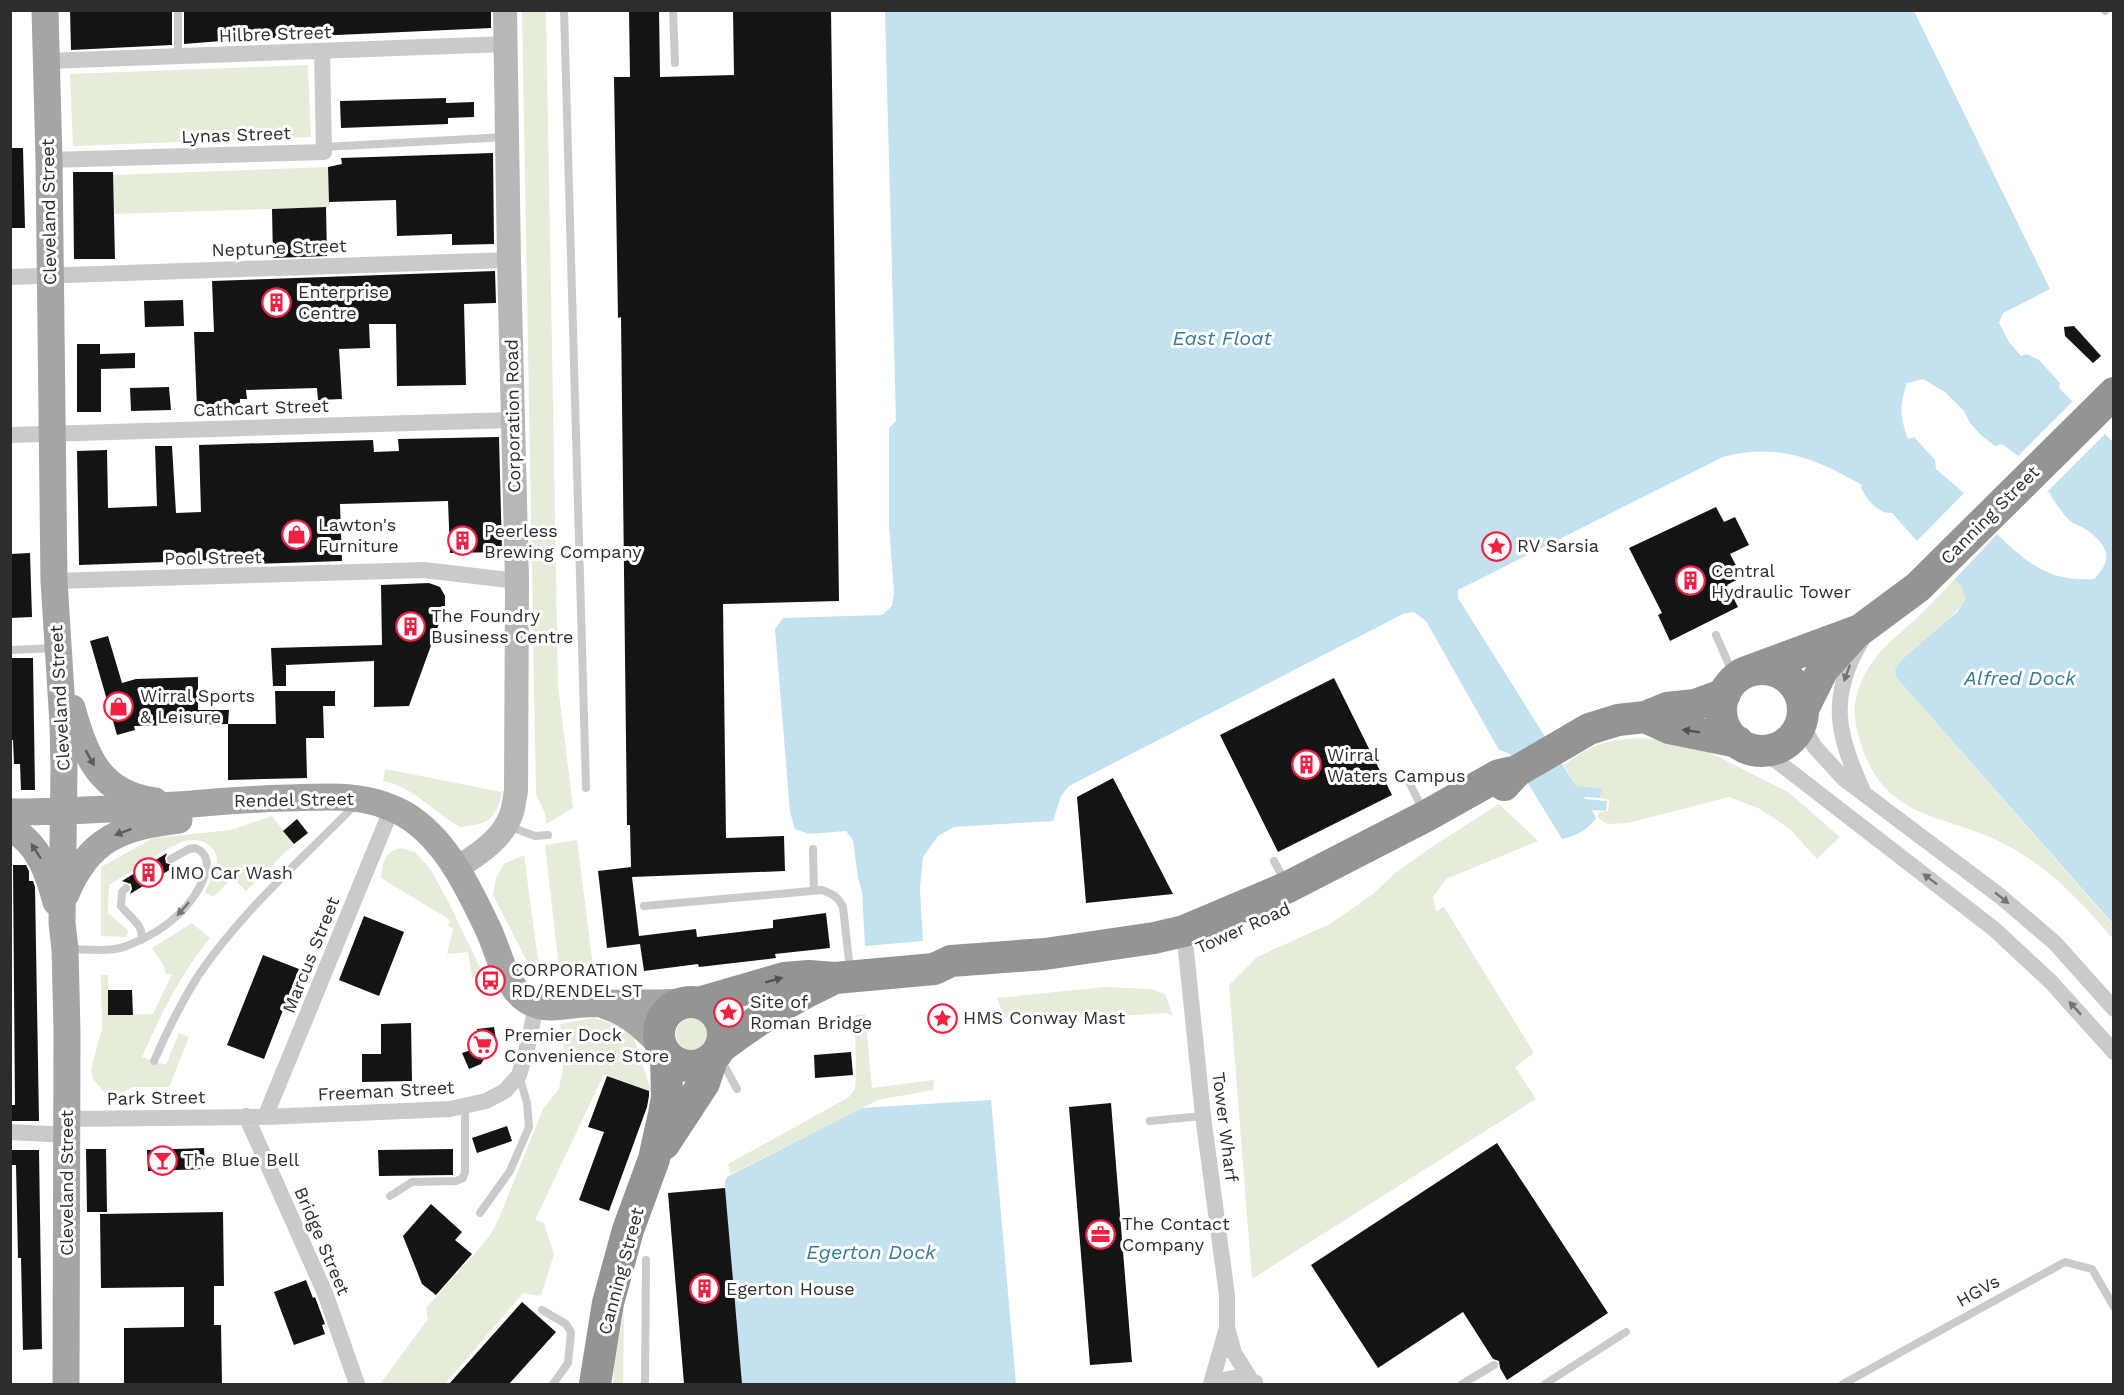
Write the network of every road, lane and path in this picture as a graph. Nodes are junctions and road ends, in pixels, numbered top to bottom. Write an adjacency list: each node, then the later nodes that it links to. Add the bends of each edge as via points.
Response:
1 (45, 10): 9 (main road, Cleveland Street)
2 (178, 10): 8 (lane)
3 (505, 10): 6 (main road, Corporation Road)
4 (564, 10): 33 (lane)
5 (673, 10): 10 (lane)
6 (506, 44): 7 (street, Hilbre Street); 11 (main road, Corporation Road)
7 (322, 52): 8 (street, Hilbre Street); 12 (street)
8 (178, 57): 9 (street, Hilbre Street)
9 (46, 61): 13 (main road, Cleveland Street)
10 (675, 63)
11 (507, 137): 12 (lane); 14 (main road, Corporation Road)
12 (324, 147): 13 (street, Lynas Street, via 324,152)
13 (49, 160): 15 (main road, Cleveland Street)
14 (509, 260): 15 (street, Neptune Street); 18 (main road, Corporation Road)
15 (50, 275): 16 (street, Neptune Street); 19 (main road, Cleveland Street)
16 (10, 277)
17 (2114, 393): 23 (highway, Canning Street, via 1917,587)
18 (513, 420): 19 (street, Cathcart Street); 22 (main road, Corporation Road)
19 (51, 433): 20 (street, Cathcart Street); 21 (main road, Cleveland Street)
20 (10, 435)
21 (54, 581): 22 (street, Pool Street, via 424,570); 26 (main road, Cleveland Street)
22 (517, 581): 42 (main road, Corporation Road, via 516,791)
23 (1867, 625): 27 (highway, Canning Street); 28 (highway, Canning Street, via 1823,669); 34 (street, one-way to 34, via 1841,687 1838,712 1854,772)
24 (1716, 635): 27 (lane)
25 (10, 650): 26 (lane)
26 (58, 655): 37 (main road, one-way to 37, via 85,751 99,772 126,794); 40 (main road, Cleveland Street)
27 (1737, 681): 28 (highway, via 1768,669 1786,677 1798,689); 29 (highway, Tower Road, via 1695,705 1667,708); 30 (highway, via 1722,712 1723,721 1726,729)
28 (1802, 716): 30 (highway, via 1785,744 1768,750); 34 (street, via 1814,746)
29 (1645, 717): 30 (highway, one-way to 29, via 1670,728); 31 (highway, Tower Road, via 1605,723 1583,732)
30 (1748, 746): 60 (street, one-way to 30, via 2051,982 1994,929 1778,762)
31 (1517, 771): 41 (highway, Tower Road, via 1499,775); 53 (highway, Tower Road, via 1502,788 1435,831 1297,904 1211,945)
32 (1406, 776): 41 (lane)
33 (586, 788)
34 (1866, 797): 58 (street, one-way to 58, via 2000,896 2055,943)
35 (283, 798): 36 (main road, Rendel Street); 37 (main road, Rendel Street); 51 (main road, one-way to 51, via 214,815 160,822 116,835 80,866)
36 (362, 798): 38 (main road, Rendel Street); 62 (lane, via 226,938 176,1012)
37 (186, 804): 40 (main road, Rendel Street)
38 (392, 808): 47 (main road, Rendel Street, via 413,818 436,839); 68 (street, Marcus Street)
39 (10, 812): 40 (main road, Rendel Street)
40 (64, 812): 51 (main road, Cleveland Street)
41 (1428, 820): 53 (highway, Tower Road, via 1285,881)
42 (505, 825): 44 (lane, via 535,836); 47 (main road, Corporation Road, via 483,851)
43 (10, 828): 51 (main road, one-way to 43, via 39,855 31,843)
44 (548, 835)
45 (813, 849): 49 (lane)
46 (171, 860): 52 (lane, one-way to 52, via 195,848 205,854 207,868 194,896 181,912)
47 (456, 869): 57 (main road, Rendel Street, via 510,981)
48 (126, 888): 52 (lane, via 121,906 141,928)
49 (814, 891): 50 (lane); 54 (lane, via 834,895 843,907)
50 (644, 906)
51 (63, 925): 52 (lane, via 112,949); 70 (main road, Cleveland Street)
52 (141, 940)
53 (1185, 942): 54 (highway, Tower Road, via 1157,960 951,977 934,969); 67 (street, Tower Wharf)
54 (843, 977): 55 (highway, Tower Road, one-way to 54, via 784,978); 61 (highway, Tower Road, via 796,996 752,1023)
55 (692, 1002): 56 (main road); 59 (highway, via 676,1006 664,1017 659,1030); 61 (highway, via 712,1010 719,1018 723,1030)
56 (596, 1003): 57 (main road); 59 (main road, via 628,1015)
57 (536, 1005): 63 (street)
58 (2114, 1010)
59 (663, 1049): 61 (highway, via 676,1063 691,1066 703,1064); 72 (highway, Canning Street, via 667,1097)
60 (2114, 1052)
61 (717, 1053): 64 (lane); 72 (highway, Canning Street, via 704,1083)
62 (154, 1061)
63 (519, 1075): 65 (street, Freeman Street, via 506,1091); 74 (lane, via 529,1127 510,1171)
64 (737, 1089)
65 (465, 1106): 68 (street, Freeman Street); 73 (lane, via 463,1178 412,1182)
66 (246, 1116): 68 (street, Freeman Street); 70 (street, Park Street); 83 (street, Bridge Street, via 325,1293)
67 (1203, 1116): 69 (lane); 78 (street, Tower Wharf, via 1227,1295)
68 (265, 1117)
69 (1150, 1121)
70 (67, 1127): 71 (street, Park Street); 82 (main road, Cleveland Street)
71 (10, 1132)
72 (654, 1159): 85 (highway, Canning Street, via 628,1230 608,1303)
73 (390, 1196)
74 (480, 1213)
75 (646, 1260): 86 (lane)
76 (2114, 1307): 91 (lane, HGVs, via 2092,1269 2065,1262)
77 (542, 1310): 84 (lane, via 566,1324 571,1332 568,1364)
78 (1227, 1327): 81 (street, Tower Wharf, via 1234,1353); 87 (street, Tower Wharf)
79 (1626, 1332): 90 (lane)
80 (1494, 1365): 89 (lane)
81 (1255, 1382): 88 (street, via 1239,1377)
82 (66, 1384)
83 (357, 1384)
84 (553, 1384)
85 (595, 1384)
86 (645, 1384)
87 (1211, 1384)
88 (1216, 1384)
89 (1462, 1384)
90 (1545, 1384)
91 (1843, 1384)

